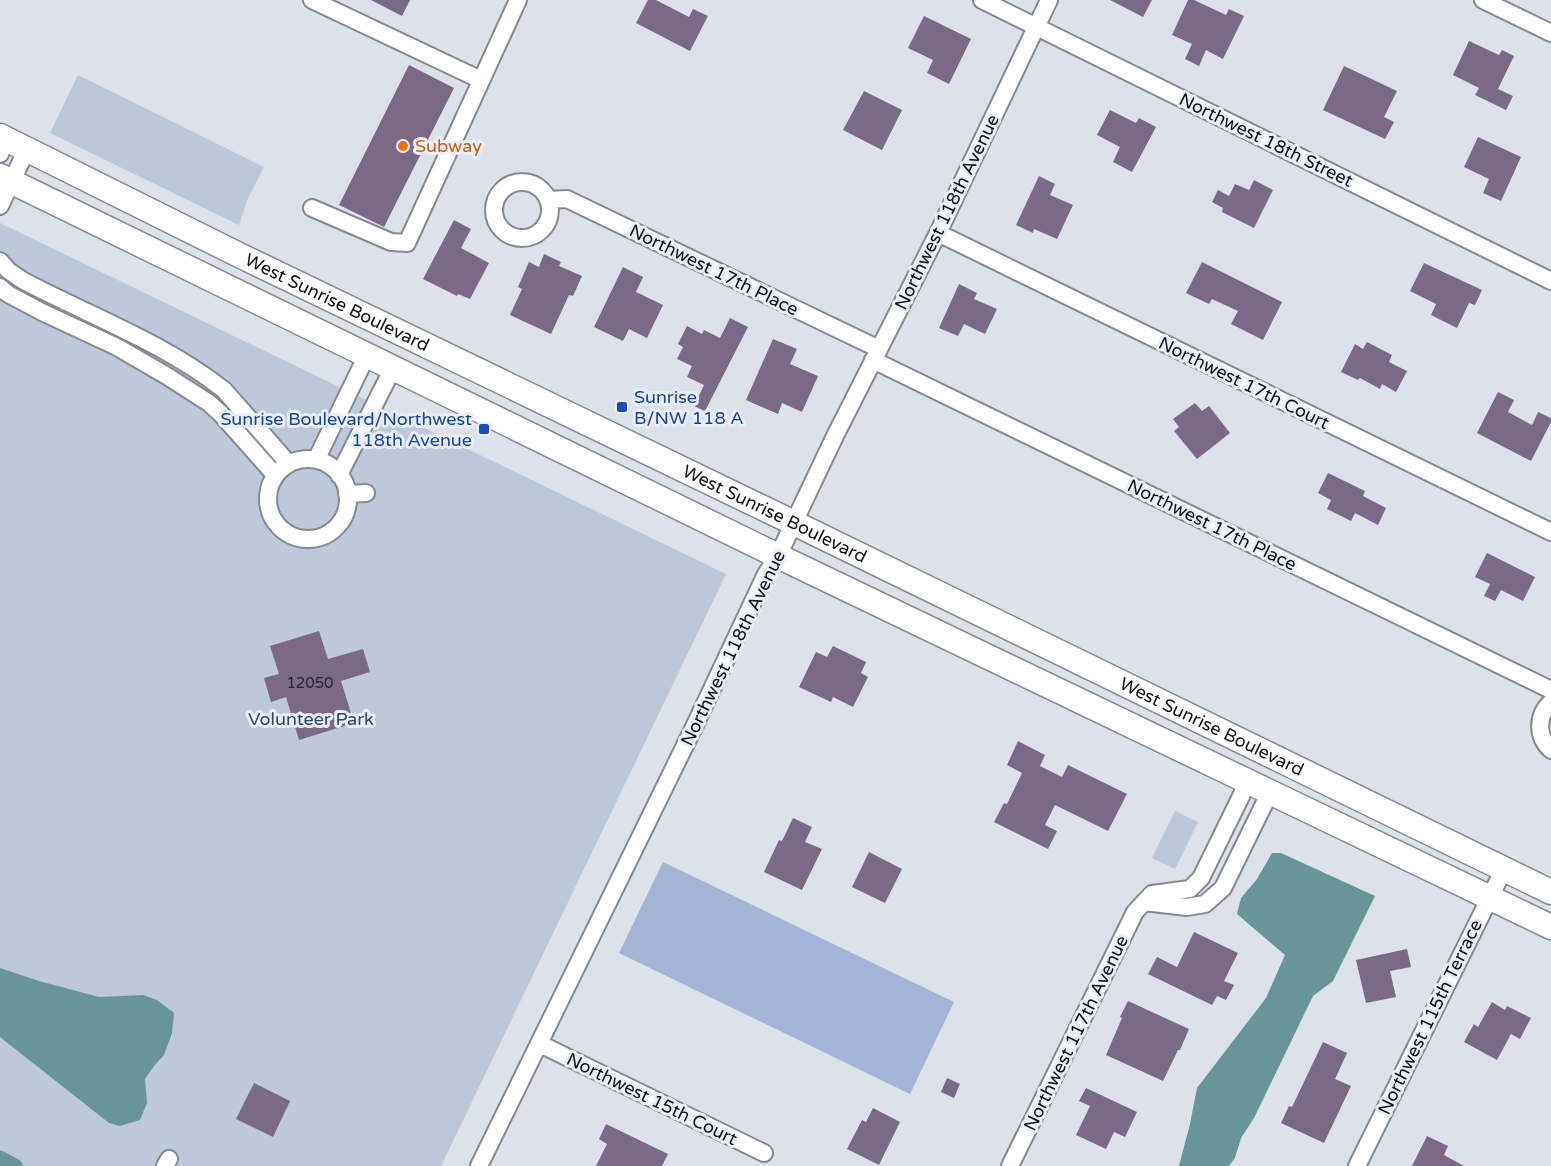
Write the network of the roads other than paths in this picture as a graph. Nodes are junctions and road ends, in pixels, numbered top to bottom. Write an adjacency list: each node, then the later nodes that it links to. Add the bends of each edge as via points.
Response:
1 (312, 0): 8 (street)
2 (518, 0): 8 (street)
3 (982, 0): 6 (street, Northwest 18th Street)
4 (1049, 0): 6 (street, Northwest 118th Avenue)
5 (1483, 0): 7 (street)
6 (1036, 27): 14 (street, Northwest 118th Avenue); 16 (street, Northwest 18th Street)
7 (1551, 33)
8 (481, 80): 13 (street, via 407,243 392,242)
9 (8, 145): 10 (street); 27 (highway, West Sunrise Boulevard)
10 (6, 179): 12 (street); 19 (highway, West Sunrise Boulevard)
11 (548, 200): 18 (street, Northwest 17th Place, via 567,199)
12 (0, 207)
13 (312, 208)
14 (938, 233): 18 (street, Northwest 118th Avenue); 28 (street, Northwest 17th Court)
15 (0, 261): 22 (street, via 22,280 143,338 211,380)
16 (1551, 281)
17 (0, 287): 23 (street, via 168,376 226,419)
18 (876, 354): 27 (street, Northwest 118th Avenue); 30 (street, Northwest 17th Place)
19 (367, 355): 20 (highway, West Sunrise Boulevard); 21 (street)
20 (393, 368): 24 (street); 29 (highway, West Sunrise Boulevard)
21 (316, 460): 22 (street); 24 (street)
22 (289, 464): 23 (street)
23 (276, 475): 26 (street, via 268,494 272,516 279,527 300,539 324,536 335,529 346,510)
24 (339, 475): 26 (street)
25 (366, 493): 26 (street)
26 (347, 494)
27 (794, 523): 29 (street, Northwest 118th Avenue); 37 (highway, West Sunrise Boulevard)
28 (1551, 532)
29 (778, 556): 33 (highway, West Sunrise Boulevard); 42 (street, Northwest 118th Avenue)
30 (1551, 690)
31 (1551, 702): 32 (street, via 1545,707 1539,728)
32 (1551, 750)
33 (1248, 782): 34 (highway, West Sunrise Boulevard); 35 (street)
34 (1270, 792): 36 (street); 39 (highway, West Sunrise Boulevard)
35 (1215, 849): 36 (street); 40 (street, via 1201,878 1190,890 1152,894)
36 (1237, 859): 40 (street, via 1223,888 1204,903 1187,907)
37 (1504, 869): 38 (highway, West Sunrise Boulevard); 39 (street, Northwest 115th Terrace)
38 (1551, 892)
39 (1490, 898): 41 (highway, West Sunrise Boulevard); 46 (street, Northwest 115th Terrace)
40 (1144, 902): 45 (street, Northwest 117th Avenue, via 1135,912)
41 (1551, 927)
42 (540, 1044): 43 (street, Northwest 15th Court); 44 (street, Northwest 118th Avenue)
43 (764, 1153)
44 (479, 1166)
45 (1010, 1166)
46 (1357, 1166)

